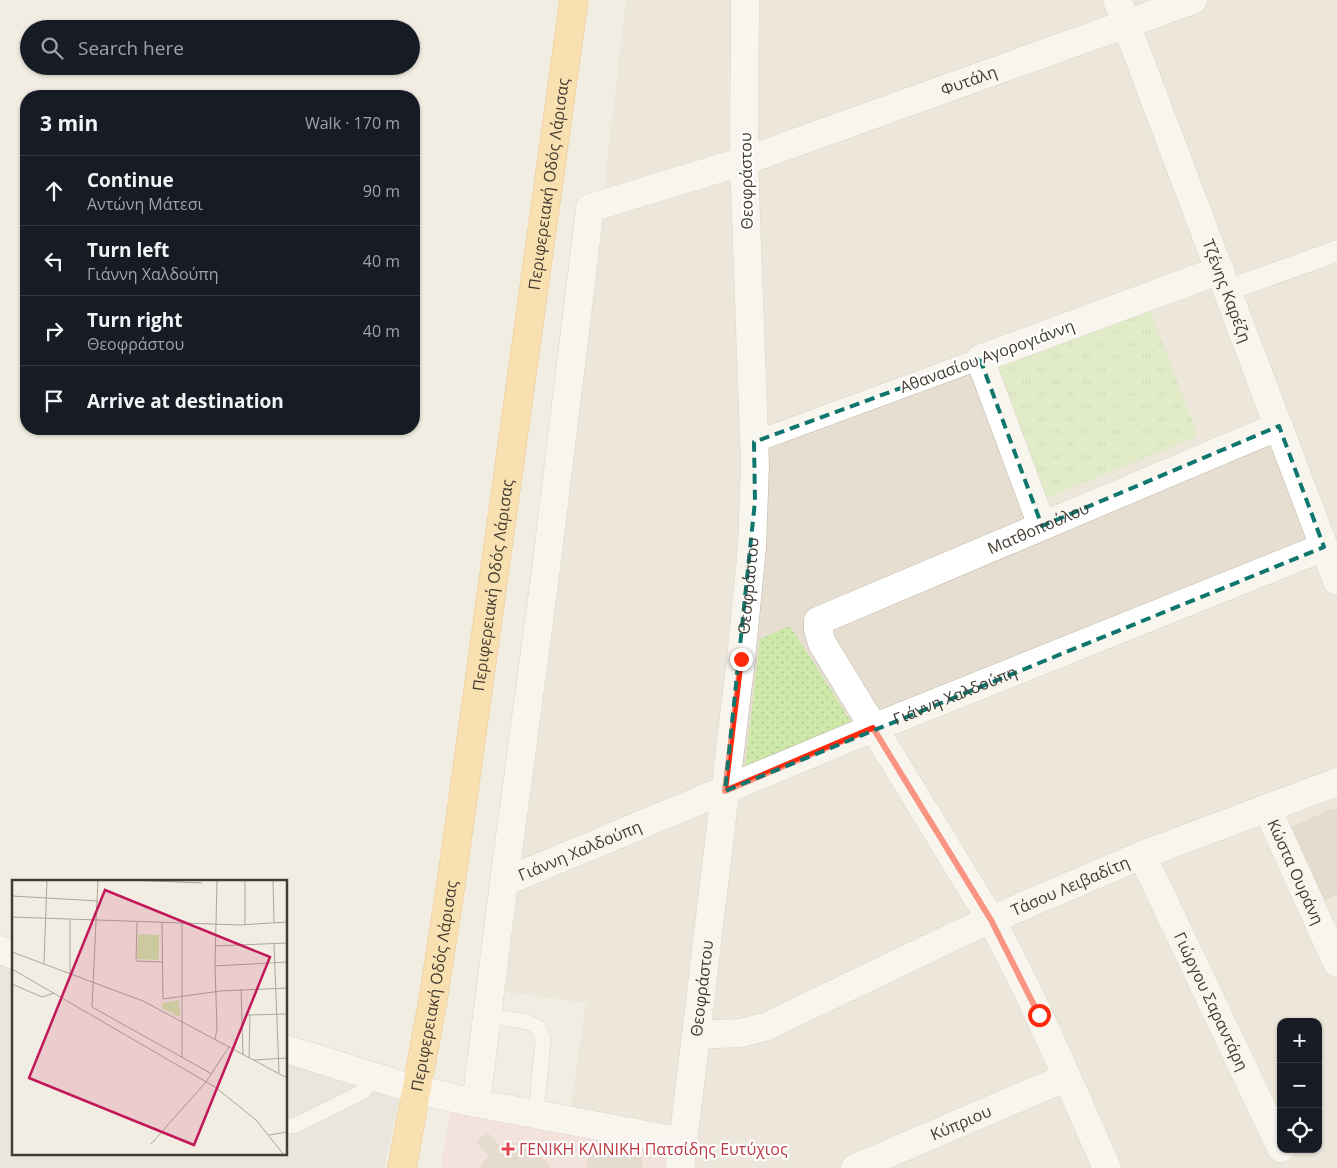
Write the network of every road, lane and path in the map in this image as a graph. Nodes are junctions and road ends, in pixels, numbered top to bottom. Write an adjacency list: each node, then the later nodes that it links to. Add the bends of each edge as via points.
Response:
1 (574, 0): 29 (highway, Περιφερειακή Οδός Λάρισας, via 451,884)
2 (745, 0): 5 (street, Θεοφράστου)
3 (1193, 0): 4 (street, Φυτάλη)
4 (1122, 12): 5 (street, Φυτάλη); 7 (street, Τζένης Καρέζη)
5 (744, 161): 10 (street, Θεοφράστου); 19 (street, Φυτάλη, via 590,208)
6 (1337, 251): 7 (street)
7 (1224, 280): 8 (street, Αθανασίου Αγορογιάννη); 9 (street, Τζένης Καρέζη)
8 (980, 359): 10 (street, Αθανασίου Αγορογιάννη); 11 (street)
9 (1279, 426): 11 (street, Ματθοπούλου); 12 (street, Τζένης Καρέζη)
10 (754, 442): 16 (street, Θεοφράστου, via 752,548)
11 (1042, 526): 14 (street, Ματθοπούλου, via 818,621 822,644)
12 (1324, 547): 13 (street, Τζένης Καρέζη); 14 (street, Γιάννη Χαλδούπη)
13 (1337, 581)
14 (873, 728): 16 (street, Γιάννη Χαλδούπη); 20 (street)
15 (1337, 782): 17 (street, Τάσου Λειβαδίτη)
16 (725, 791): 19 (street, Γιάννη Χαλδούπη); 25 (street, Θεοφράστου)
17 (1267, 808): 18 (street, Τάσου Λειβαδίτη); 23 (street, Κώστα Ουράνη)
18 (1142, 855): 20 (street, Τάσου Λειβαδίτη); 33 (street, Γιώργου Σαραντάρη)
19 (504, 882): 24 (street)
20 (991, 920): 25 (street, Τάσου Λειβαδίτη, via 765,1027 740,1033); 28 (street)
21 (0, 950): 22 (street)
22 (12, 954)
23 (1337, 963)
24 (487, 1015): 30 (street); 31 (lane, via 538,1027 544,1040)
25 (696, 1035): 35 (street, Θεοφράστου)
26 (288, 1051): 27 (street)
27 (373, 1076): 29 (street); 32 (lane, via 363,1092 354,1098)
28 (1067, 1077): 37 (street, Κύπριου); 38 (street)
29 (417, 1090): 30 (street); 36 (highway, Περιφερειακή Οδός Λάρισας)
30 (476, 1103): 31 (street)
31 (536, 1115): 35 (street)
32 (288, 1127)
33 (1277, 1141)
34 (1283, 1153): 39 (street, Γιώργου Σαραντάρη)
35 (682, 1155)
36 (402, 1168)
37 (855, 1168)
38 (1108, 1168)
39 (1290, 1168)

